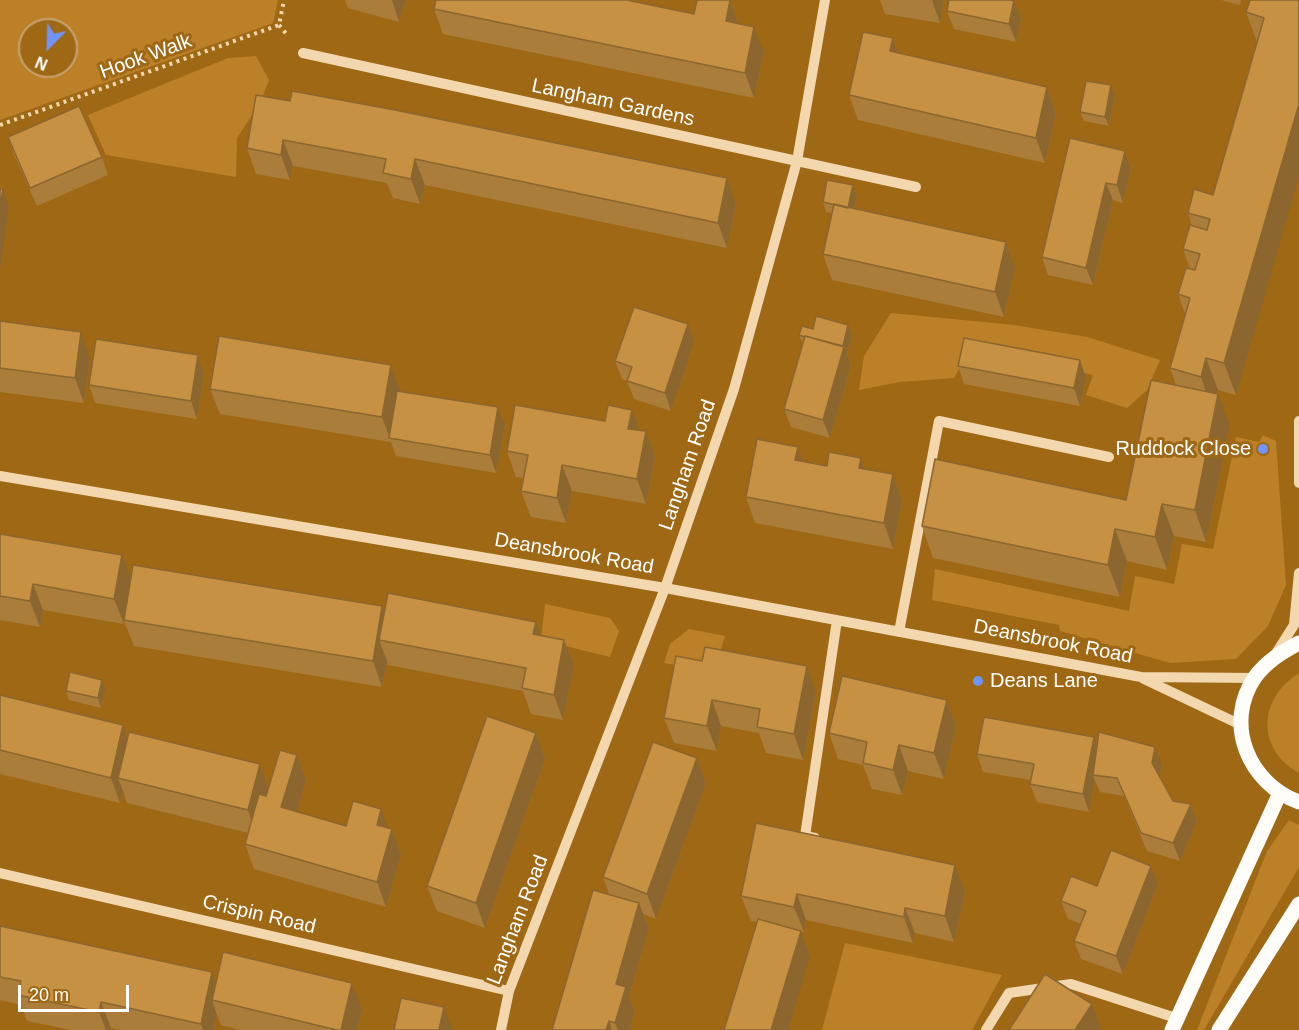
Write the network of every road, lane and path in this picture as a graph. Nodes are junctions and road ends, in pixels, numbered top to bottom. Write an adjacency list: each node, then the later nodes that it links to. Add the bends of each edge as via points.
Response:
1 (284, 0): 4 (path, Hook Walk, via 279,25)
2 (825, 0): 5 (street, Langham Road)
3 (303, 53): 5 (street, Langham Gardens)
4 (0, 125)
5 (797, 161): 6 (street, Langham Gardens); 12 (street, Langham Road, via 734,389)
6 (916, 187)
7 (1299, 421): 10 (street)
8 (1109, 457): 14 (street, via 939,421)
9 (0, 476): 12 (street, Deansbrook Road)
10 (1299, 483)
11 (1299, 573): 16 (street, via 1294,625)
12 (665, 588): 13 (street, Deansbrook Road); 26 (street, Langham Road)
13 (837, 620): 14 (street, Deansbrook Road); 22 (street, via 805,836)
14 (899, 632): 17 (street, Deansbrook Road)
15 (1299, 643): 16 (main road)
16 (1275, 656): 18 (main road)
17 (1141, 677): 18 (street, Deansbrook Road); 19 (street, Deansbrook Road)
18 (1255, 678): 19 (main road, via 1243,705)
19 (1241, 725): 20 (main road, via 1254,769)
20 (1279, 795): 21 (main road); 27 (main road)
21 (1299, 802)
22 (825, 840)
23 (0, 873): 26 (street, Crispin Road)
24 (1299, 904): 25 (main road)
25 (1294, 924): 30 (main road)
26 (509, 992): 28 (street, Langham Road)
27 (1174, 1024): 29 (street, via 1071,984 1009,993)
28 (501, 1030)
29 (986, 1030)
30 (1219, 1030)

